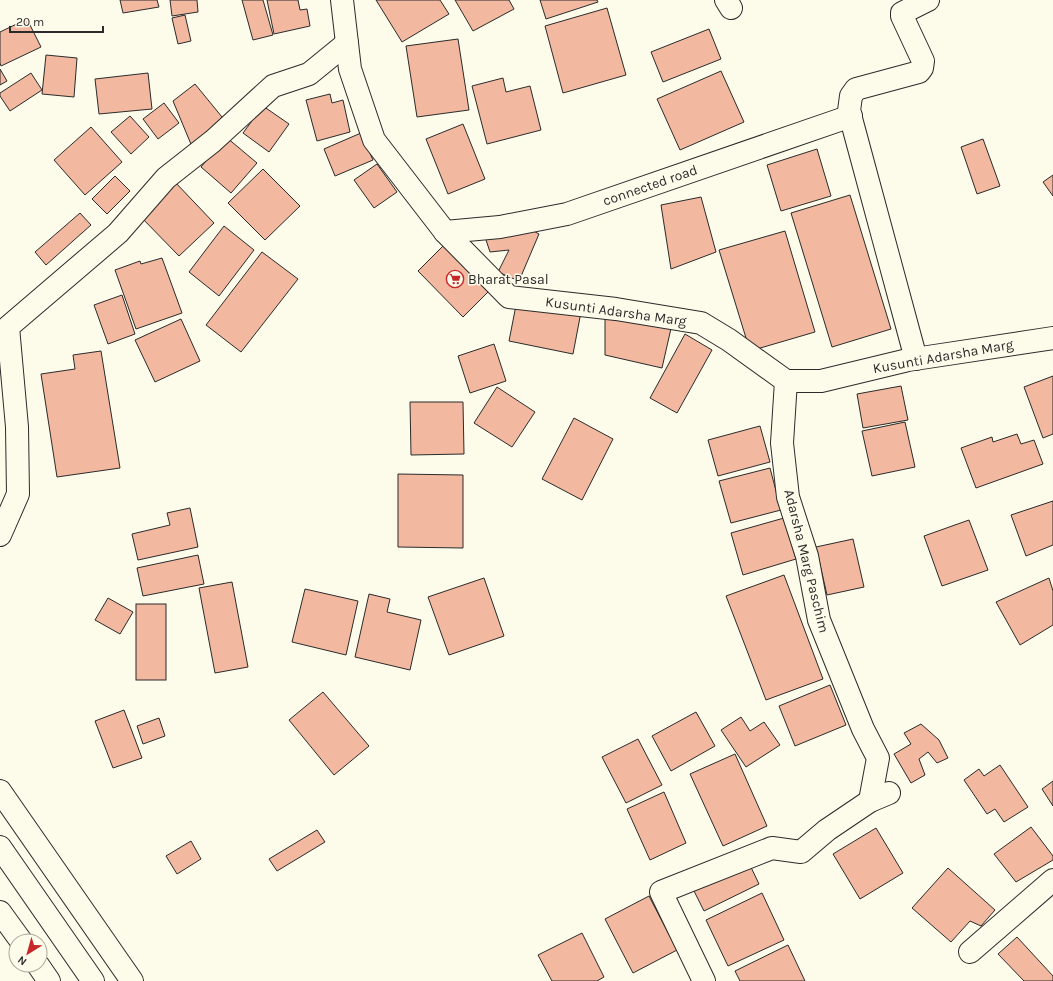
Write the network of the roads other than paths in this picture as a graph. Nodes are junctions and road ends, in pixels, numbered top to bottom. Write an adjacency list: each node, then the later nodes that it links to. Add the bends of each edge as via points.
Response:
1 (342, 0): 3 (main road, Kusunti Adarsha Marg)
2 (928, 0): 4 (main road, via 902,13 923,61 922,68 918,72 856,89 849,111)
3 (347, 43): 5 (main road, Kusunti Adarsha Marg, via 350,69 374,140); 9 (main road, via 309,74 273,86 213,141 166,178 118,233 8,327 18,427 18,494)
4 (851, 116): 5 (main road, connected road, via 566,214 500,227); 7 (main road)
5 (445, 232): 8 (main road, Kusunti Adarsha Marg, via 510,297 616,309 701,323)
6 (1053, 338): 7 (main road, Kusunti Adarsha Marg)
7 (916, 359): 8 (main road, Kusunti Adarsha Marg, via 821,381)
8 (786, 381): 18 (main road, Adarsha Marg Paschim, via 782,443 788,497 807,556 820,620 863,729 878,758 880,797 827,830 801,852 772,848 661,892)
9 (0, 535)
10 (0, 791): 17 (main road)
11 (0, 847): 16 (main road)
12 (1053, 880): 15 (main road)
13 (0, 912): 14 (main road)
14 (15, 933)
15 (970, 952)
16 (94, 981)
17 (132, 981)
18 (704, 981)

